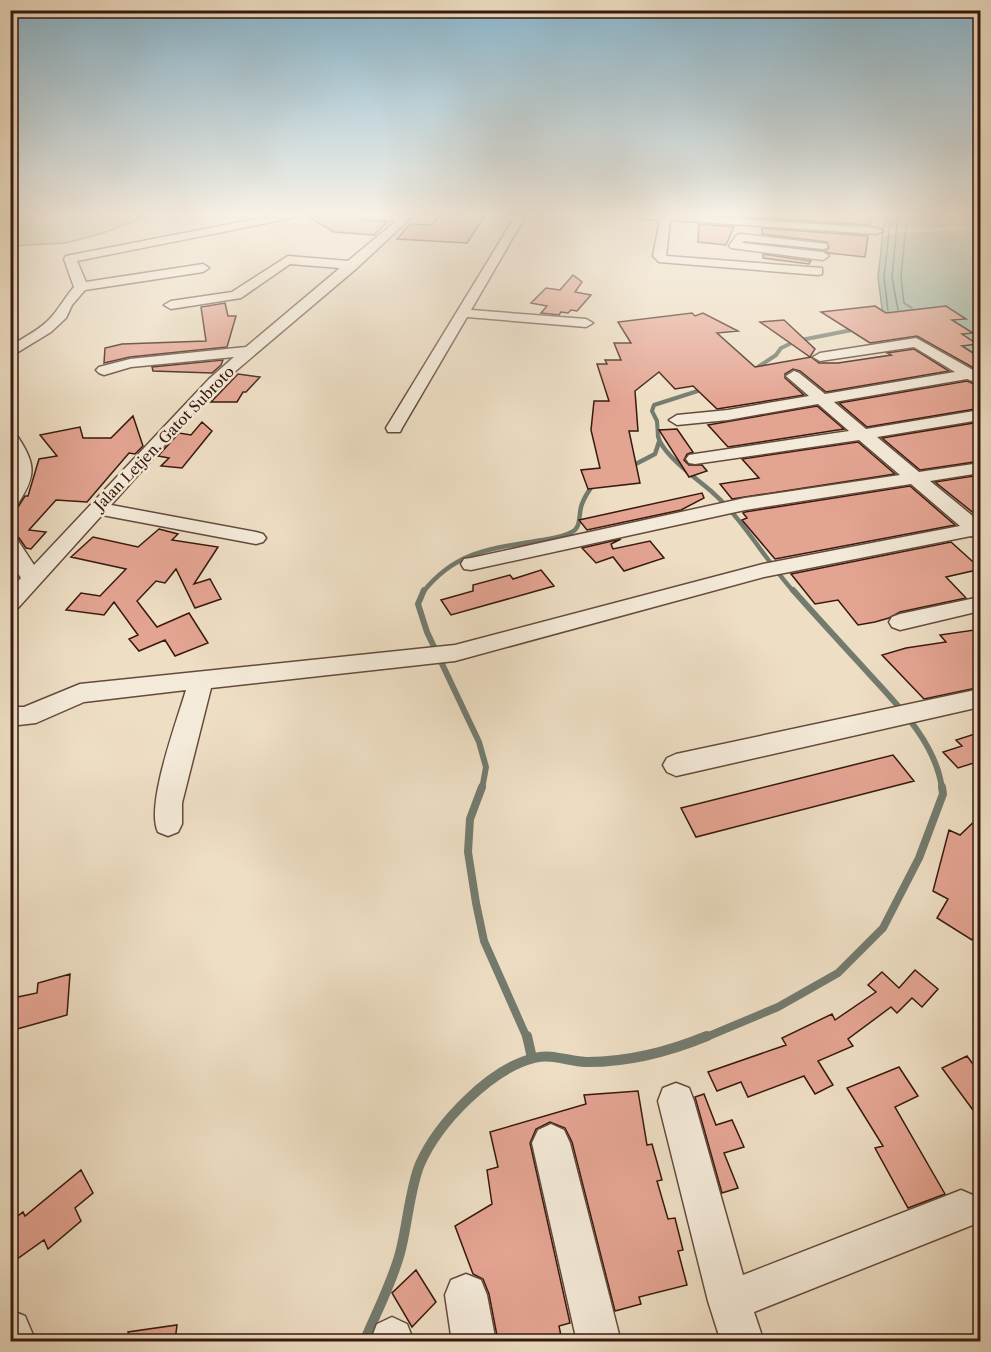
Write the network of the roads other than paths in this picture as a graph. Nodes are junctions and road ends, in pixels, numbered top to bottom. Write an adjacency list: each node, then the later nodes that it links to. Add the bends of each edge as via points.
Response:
1 (77, 278): 7 (street)
2 (138, 278): 7 (street)
3 (262, 278): 9 (street, via 236,296)
4 (337, 278): 12 (street, Jalan Letjen. Gatot Subroto)
5 (483, 278): 10 (street)
6 (816, 278): 8 (street)
7 (81, 287): 13 (street, via 62,315)
8 (814, 287)
9 (171, 305)
10 (462, 313): 11 (street); 21 (street)
11 (585, 323)
12 (251, 351): 15 (street, via 130,363); 28 (street, Jalan Letjen. Gatot Subroto, via 214,382)
13 (10, 352)
14 (820, 357): 17 (street, via 916,342)
15 (104, 370)
16 (794, 376): 18 (street)
17 (975, 377): 18 (street)
18 (820, 398): 20 (street); 22 (street)
19 (981, 415): 22 (street)
20 (676, 420)
21 (394, 428)
22 (864, 435): 24 (street); 26 (street)
23 (10, 438): 27 (street, via 22,460 23,479)
24 (695, 459)
25 (981, 468): 26 (street)
26 (915, 479): 29 (street); 32 (street, via 745,504)
27 (10, 501)
28 (96, 508): 30 (street); 33 (street, Jalan Letjen. Gatot Subroto)
29 (979, 530): 37 (street, via 763,571 455,653)
30 (256, 538)
31 (10, 543): 33 (street)
32 (471, 564)
33 (32, 579): 34 (street, Jalan Letjen. Gatot Subroto)
34 (10, 603)
35 (981, 604): 36 (street)
36 (900, 622)
37 (201, 681): 39 (street, via 80,693 27,716); 41 (street, via 168,803)
38 (981, 698): 40 (street)
39 (10, 717)
40 (676, 765)
41 (168, 824)
42 (676, 1101): 46 (street)
43 (551, 1143): 50 (street)
44 (961, 1210): 46 (street)
45 (466, 1295): 49 (street)
46 (729, 1301): 51 (street)
47 (10, 1331): 48 (street)
48 (15, 1341)
49 (474, 1341)
50 (599, 1341)
51 (743, 1341)

